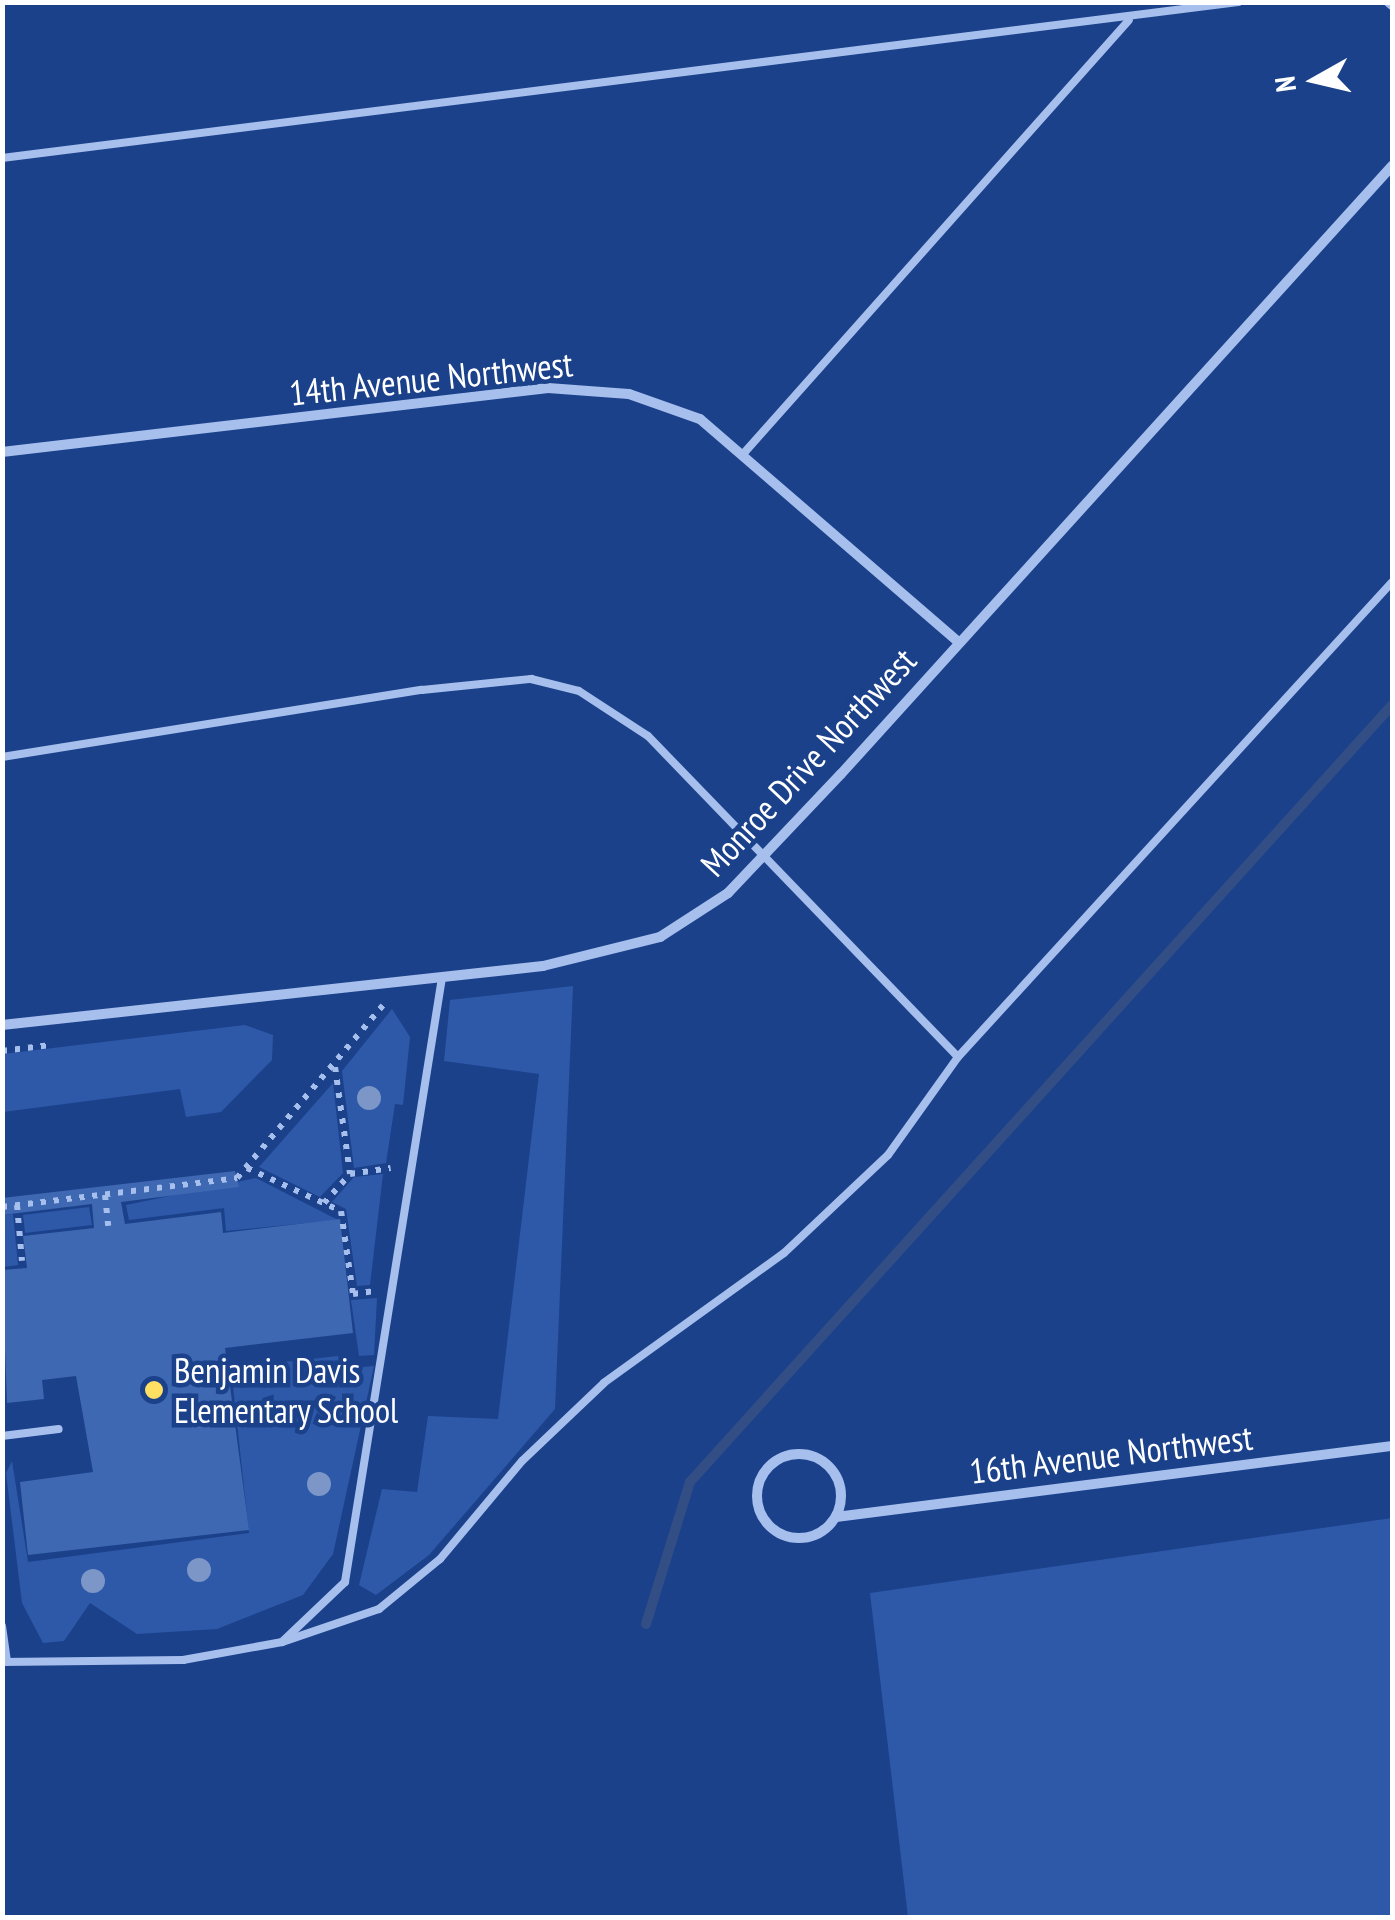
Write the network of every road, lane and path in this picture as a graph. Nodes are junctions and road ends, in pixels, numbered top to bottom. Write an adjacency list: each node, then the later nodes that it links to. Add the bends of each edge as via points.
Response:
1 (1238, 2): 2 (lane)
2 (1130, 20): 3 (lane); 7 (lane)
3 (2, 158)
4 (1392, 166): 9 (street, Monroe Drive Northwest)
5 (2, 443): 6 (lane)
6 (3, 452): 7 (street, 14th Avenue Northwest, via 548,388 664,402)
7 (744, 453): 9 (street, 14th Avenue Northwest)
8 (1392, 582): 15 (lane)
9 (958, 642): 11 (street, Monroe Drive Northwest)
10 (2, 757): 11 (lane, via 531,680 579,692 648,736)
11 (766, 853): 12 (street, Monroe Drive Northwest, via 728,893 660,937); 15 (lane)
12 (442, 978): 14 (street, Monroe Drive Northwest); 34 (lane, via 345,1582)
13 (385, 1002): 16 (path)
14 (2, 1026)
15 (958, 1057): 34 (lane, via 888,1155 784,1253 604,1383 522,1461 440,1558 379,1610)
16 (335, 1067): 18 (path); 20 (path)
17 (394, 1149): 19 (path)
18 (248, 1168): 22 (path, via 237,1178); 23 (path)
19 (391, 1168): 20 (path); 21 (path)
20 (350, 1174): 23 (path)
21 (389, 1186)
22 (105, 1195): 24 (path); 26 (path)
23 (324, 1203): 28 (path, via 341,1211 352,1294 376,1290)
24 (17, 1205): 25 (path); 27 (path)
25 (2, 1207)
26 (108, 1226)
27 (22, 1261)
28 (378, 1273)
29 (59, 1429): 30 (lane)
30 (2, 1436)
31 (1392, 1446): 32 (street, 16th Avenue Northwest)
32 (836, 1517): 32 (street, 16th Avenue Northwest, via 816,1535 776,1531 757,1496 766,1470 789,1455 816,1457 837,1476)
33 (2, 1626): 35 (lane)
34 (282, 1642): 35 (lane, via 183,1660)
35 (5, 1662)

